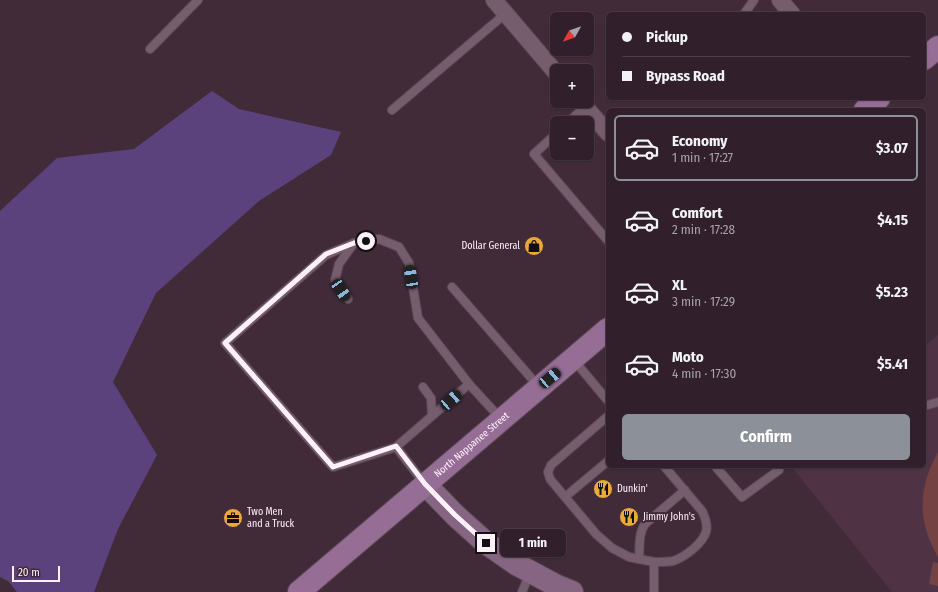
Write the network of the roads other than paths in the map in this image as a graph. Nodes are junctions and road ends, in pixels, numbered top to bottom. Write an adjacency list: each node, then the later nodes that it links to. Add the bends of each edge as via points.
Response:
1 (198, 0): 9 (lane)
2 (494, 0): 7 (street)
3 (754, 0): 5 (lane)
4 (780, 0): 6 (street)
5 (745, 12)
6 (790, 12)
7 (505, 14): 11 (street); 14 (lane)
8 (938, 47): 10 (main road)
9 (150, 49)
10 (926, 57)
11 (550, 66)
12 (580, 108): 15 (lane)
13 (586, 108): 16 (street)
14 (392, 110)
15 (574, 116)
16 (606, 131)
17 (550, 139): 18 (lane, via 534,154)
18 (606, 239)
19 (354, 243): 21 (lane, via 339,264 335,280); 24 (lane, via 379,239 399,247 409,263 418,318); 33 (lane, via 326,254 225,343 333,467)
20 (452, 287): 26 (lane)
21 (348, 299)
22 (606, 336): 23 (main road, North Nappanee Street)
23 (573, 359): 26 (main road, North Nappanee Street); 27 (lane)
24 (469, 384): 30 (lane); 32 (lane)
25 (423, 386): 30 (lane, via 431,398)
26 (539, 388): 32 (main road, North Nappanee Street)
27 (606, 399)
28 (938, 402): 29 (lane)
29 (926, 405)
30 (432, 415): 33 (lane)
31 (606, 418): 40 (lane, via 551,465 548,472 550,479)
32 (502, 420): 38 (main road, North Nappanee Street)
33 (396, 446): 38 (lane)
34 (606, 463): 40 (lane)
35 (666, 468): 39 (lane)
36 (717, 468): 37 (lane, via 742,497 779,470)
37 (778, 468)
38 (425, 484): 43 (main road, via 486,543); 44 (main road, North Nappanee Street)
39 (685, 490): 41 (lane, via 642,528); 42 (lane, via 702,510 705,518 706,531 703,539 683,557 672,561)
40 (565, 497): 41 (lane, via 596,534 612,548)
41 (639, 559): 42 (lane)
42 (654, 562): 47 (lane)
43 (530, 572): 45 (lane); 46 (main road)
44 (299, 592)
45 (522, 592)
46 (572, 592)
47 (654, 592)

